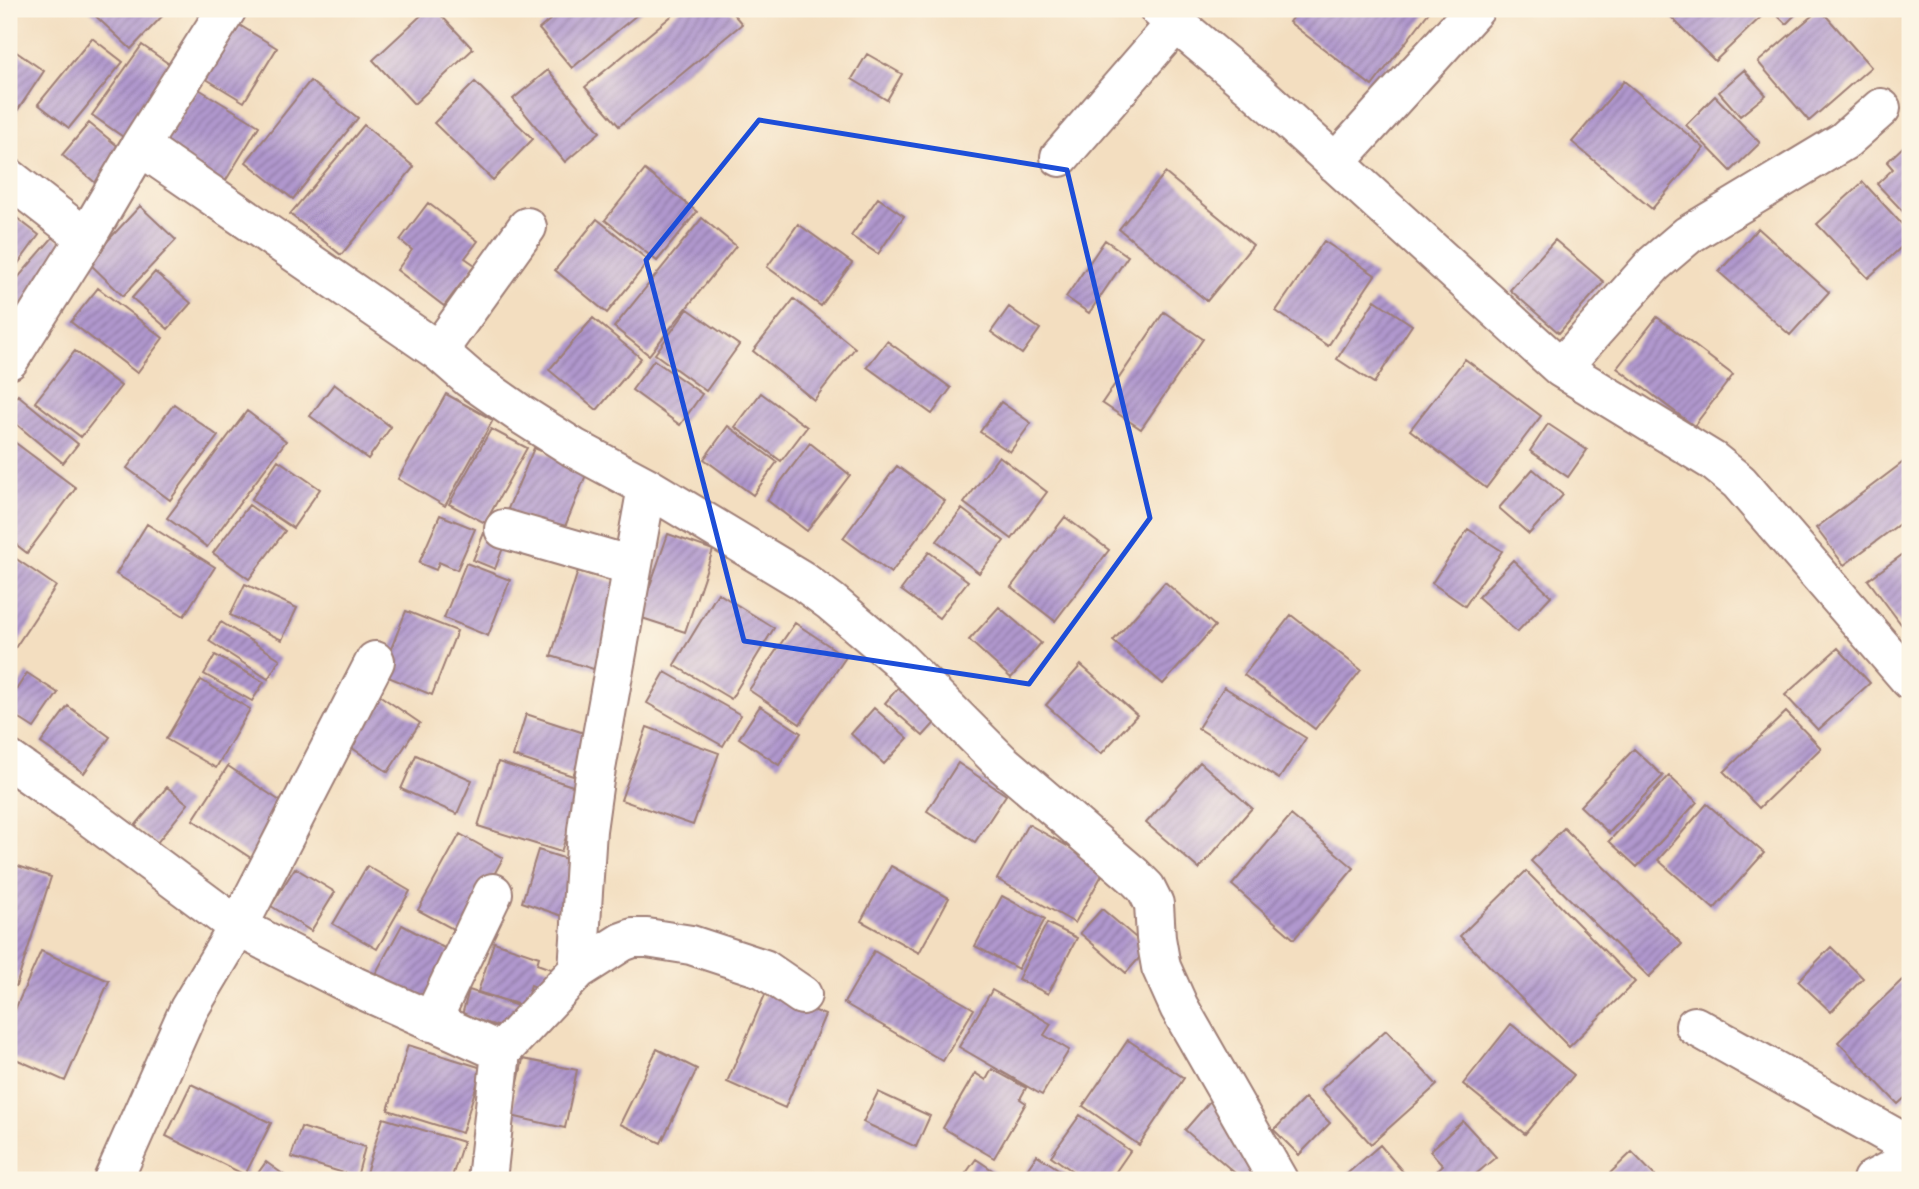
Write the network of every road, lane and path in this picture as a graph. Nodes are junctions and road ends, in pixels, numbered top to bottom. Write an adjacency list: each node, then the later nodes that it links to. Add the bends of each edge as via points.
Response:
1 (227, 9): 5 (street)
2 (1475, 9): 7 (street)
3 (1168, 16): 6 (street); 7 (street)
4 (1881, 108): 13 (street, via 1844,141 1688,235 1654,264)
5 (140, 146): 10 (street); 11 (street)
6 (1060, 157)
7 (1335, 163): 13 (street)
8 (9, 178): 10 (street)
9 (527, 227): 11 (street)
10 (86, 238): 12 (street)
11 (438, 351): 14 (street, via 522,415)
12 (9, 360)
13 (1561, 368): 18 (street, via 1713,461 1739,482)
14 (646, 487): 16 (street); 31 (street, via 831,602 896,657 1001,762 1146,888 1154,904 1161,967 1179,1007)
15 (504, 529): 16 (street)
16 (632, 566): 22 (street, via 587,830)
17 (375, 660): 21 (street)
18 (1910, 680)
19 (9, 760): 21 (street)
20 (494, 893): 24 (street)
21 (238, 927): 24 (street); 29 (street, via 189,1009)
22 (578, 970): 23 (street, via 622,942 647,938 691,945 764,969); 26 (street)
23 (802, 995)
24 (431, 1022): 26 (street)
25 (1695, 1026): 27 (street)
26 (500, 1052): 30 (street)
27 (1910, 1146)
28 (1910, 1160): 32 (street)
29 (113, 1180)
30 (487, 1180)
31 (1278, 1180)
32 (1872, 1180)

